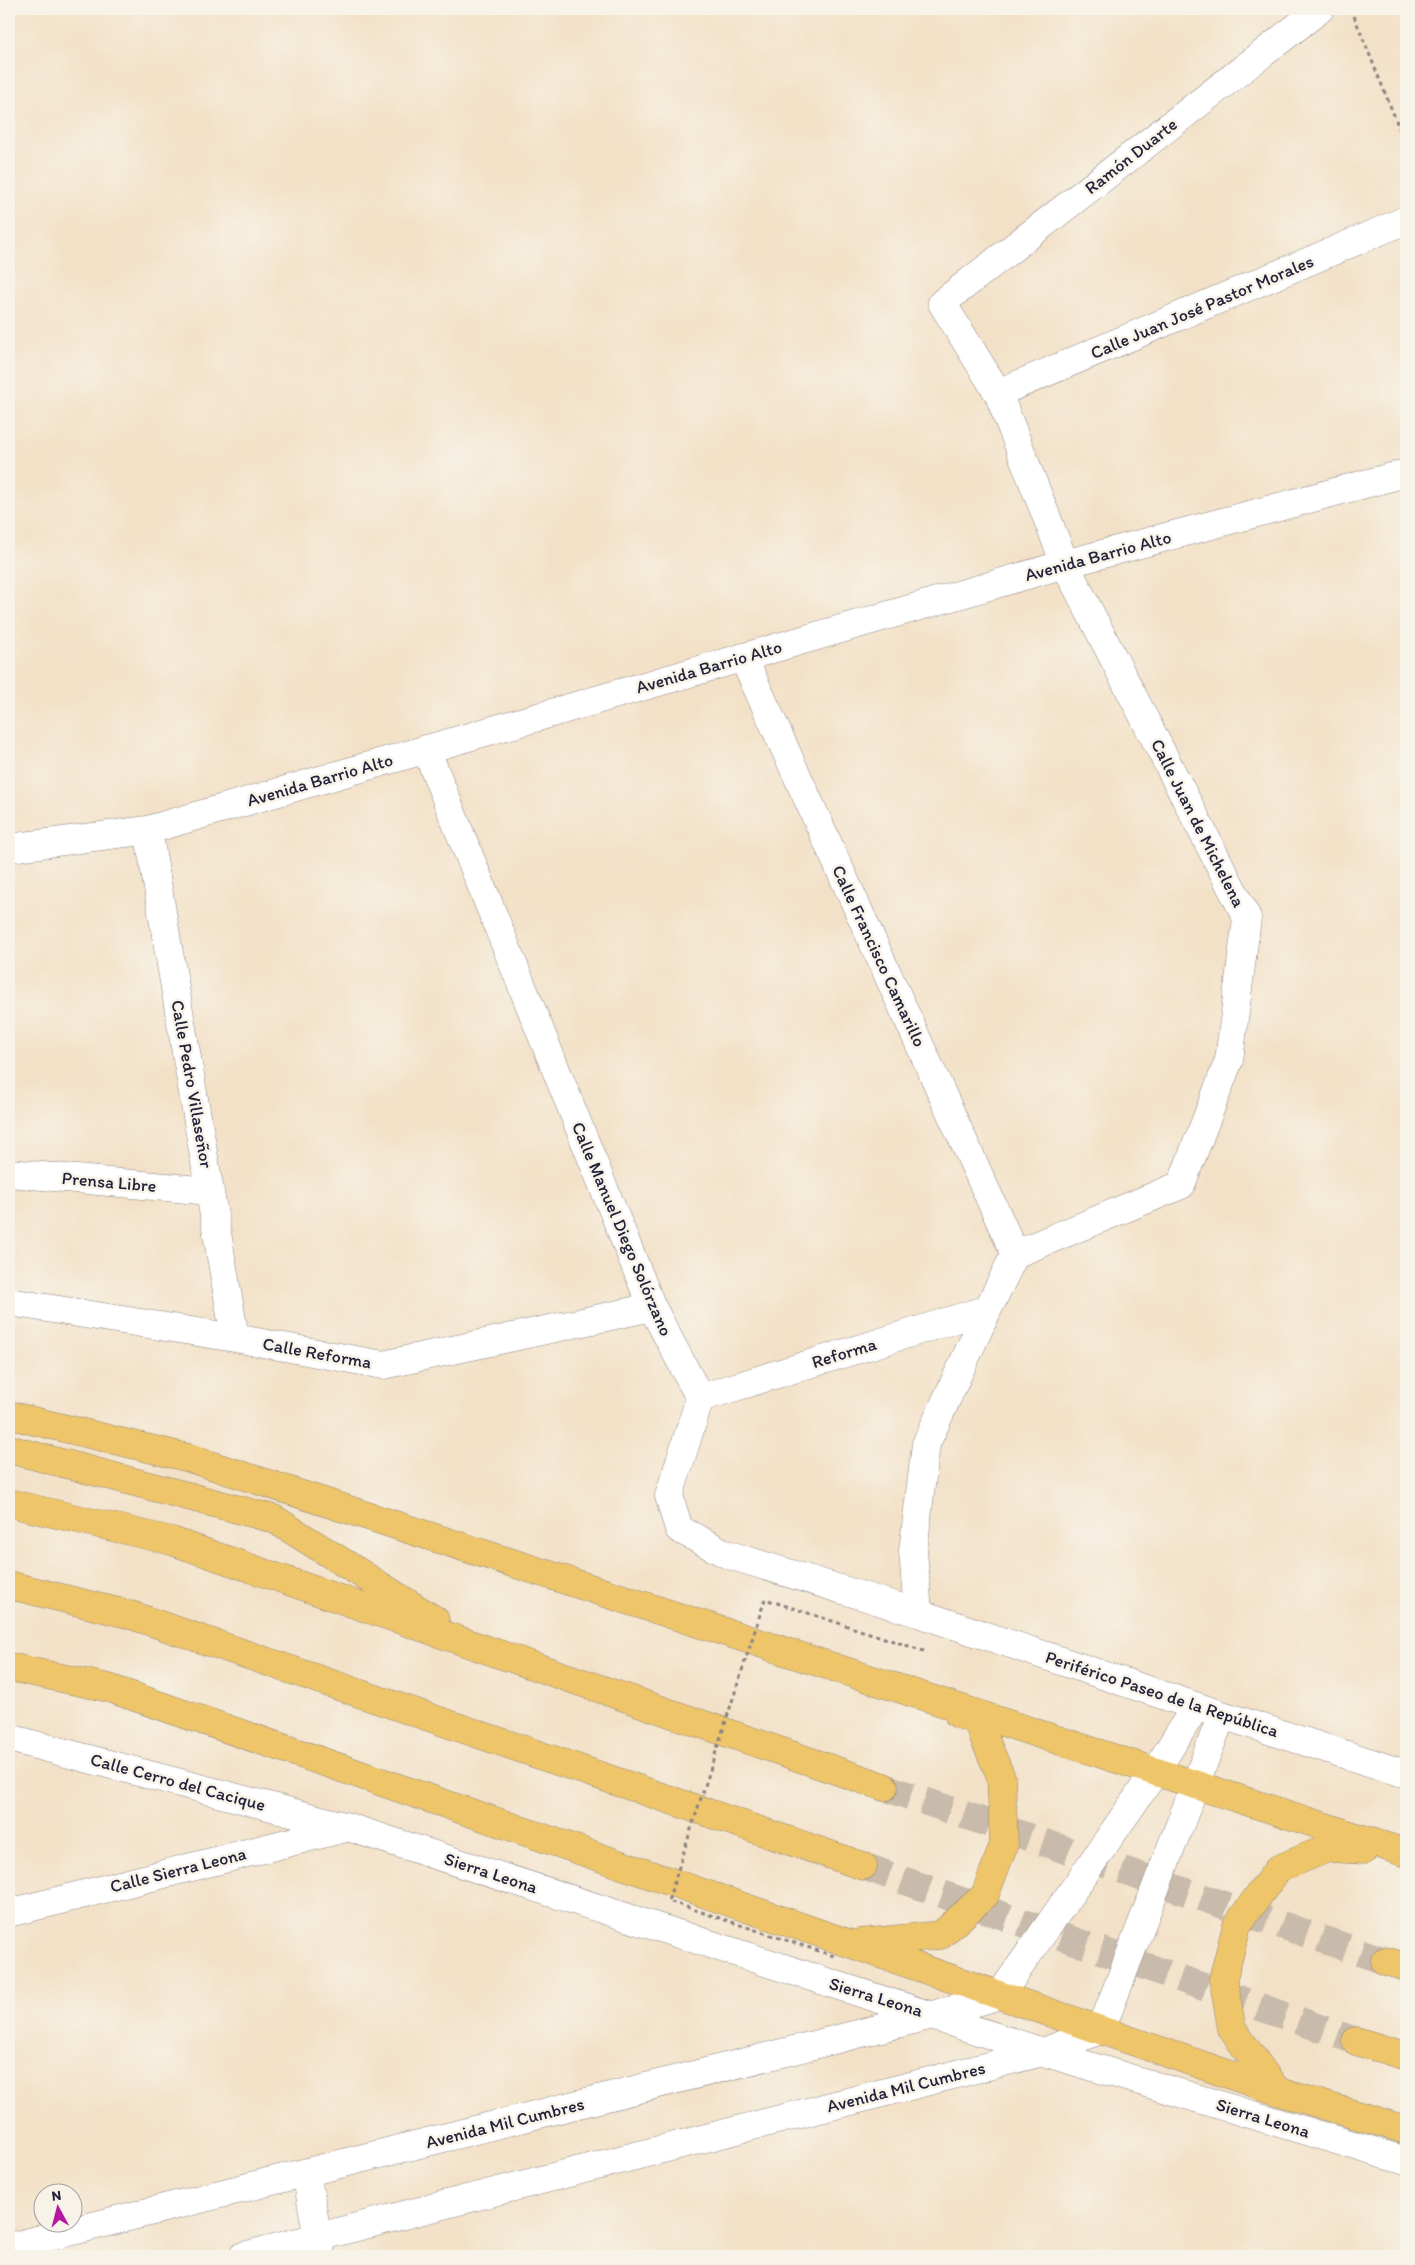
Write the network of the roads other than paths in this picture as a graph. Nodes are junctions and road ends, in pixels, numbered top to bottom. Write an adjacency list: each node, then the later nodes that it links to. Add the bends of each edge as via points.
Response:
1 (1320, 9): 3 (street, Ramón Duarte)
2 (1406, 220): 4 (street, Calle Juan José Pastor Morales)
3 (942, 303): 4 (street, Calle Juan de Michelena)
4 (998, 393): 6 (street, Calle Juan de Michelena)
5 (1406, 473): 6 (street, Avenida Barrio Alto)
6 (1065, 564): 7 (street, Avenida Barrio Alto); 13 (street, Calle Juan de Michelena, via 1247,918 1229,1060 1181,1184)
7 (743, 657): 8 (street, Avenida Barrio Alto); 13 (street, Calle Francisco Camarillo)
8 (426, 749): 9 (street, Avenida Barrio Alto); 15 (street, Calle Manuel Diego Solórzano)
9 (148, 830): 10 (street, Avenida Barrio Alto); 12 (street, Calle Pedro Villaseñor)
10 (9, 848)
11 (9, 1173): 12 (street, Prensa Libre)
12 (210, 1190): 17 (street, Calle Pedro Villaseñor)
13 (1015, 1254): 16 (street)
14 (9, 1302): 17 (street, Calle Reforma)
15 (652, 1306): 17 (street, Calle Reforma, via 383,1365); 18 (street, Calle Manuel Diego Solórzano)
16 (988, 1309): 18 (street, Reforma); 23 (street, via 926,1444 913,1551)
17 (235, 1338)
18 (700, 1398): 23 (street, via 669,1496 679,1529 726,1554)
19 (9, 1415): 26 (main road, via 189,1458)
20 (9, 1449): 24 (main road, via 274,1519)
21 (9, 1503): 24 (main road, via 172,1541)
22 (9, 1585): 36 (main road, via 131,1615)
23 (918, 1613): 27 (street, Periférico Paseo de la República)
24 (475, 1645): 33 (main road)
25 (9, 1667): 38 (main road, via 110,1688)
26 (886, 1685): 30 (main road); 38 (main road, via 977,1722 1001,1777 1004,1844 986,1895 941,1936)
27 (1196, 1706): 28 (street, Periférico Paseo de la República); 30 (street)
28 (1222, 1715): 31 (street, Periférico Paseo de la República); 32 (street)
29 (9, 1738): 34 (street, Calle Cerro del Cacique)
30 (1155, 1772): 32 (main road); 39 (street)
31 (1406, 1774)
32 (1196, 1785): 35 (main road); 41 (street)
33 (884, 1787)
34 (348, 1827): 37 (street, Calle Sierra Leona); 40 (street, Sierra Leona)
35 (1405, 1853): 45 (main road, via 1328,1848 1278,1869 1237,1925 1223,1978 1232,2029)
36 (863, 1866)
37 (9, 1913)
38 (842, 1950): 39 (main road)
39 (1000, 1995): 40 (street, Avenida Mil Cumbres); 41 (main road)
40 (933, 2015): 43 (street, Sierra Leona); 48 (street, Avenida Mil Cumbres)
41 (1101, 2030): 43 (street, Avenida Mil Cumbres); 45 (main road)
42 (1356, 2040): 44 (main road)
43 (1043, 2052): 47 (street, Sierra Leona); 50 (street, Avenida Mil Cumbres)
44 (1406, 2056)
45 (1277, 2091): 46 (main road)
46 (1406, 2130)
47 (1406, 2161)
48 (306, 2173): 49 (street, Avenida Mil Cumbres); 50 (street)
49 (9, 2247)
50 (319, 2247): 51 (street, Avenida Mil Cumbres)
51 (243, 2256)

